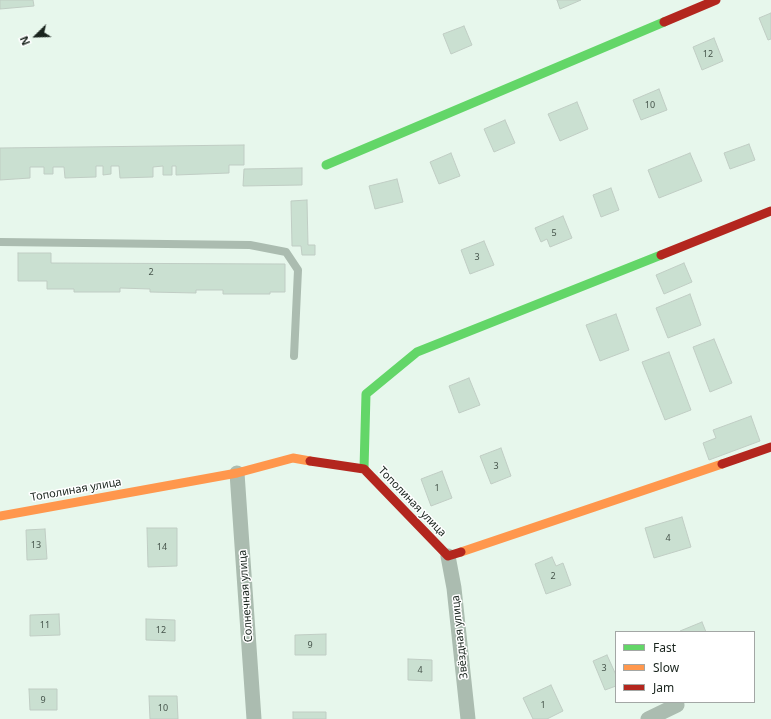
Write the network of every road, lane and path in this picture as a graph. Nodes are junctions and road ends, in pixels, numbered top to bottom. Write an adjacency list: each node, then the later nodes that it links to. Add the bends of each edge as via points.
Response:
1 (716, 0): 2 (street)
2 (326, 166)
3 (771, 211): 7 (street, via 417,352 366,394)
4 (0, 242): 5 (lane, via 250,245 286,252 298,270)
5 (294, 356)
6 (771, 447): 10 (street)
7 (364, 469): 8 (street, Тополиная улица, via 293,458); 10 (street, Тополиная улица)
8 (237, 473): 9 (street, Тополиная улица); 12 (street, Солнечная улица)
9 (0, 516)
10 (448, 556): 13 (street, Звёздная улица, via 454,588)
11 (677, 705): 14 (street)
12 (254, 719)
13 (468, 719)
14 (648, 719)

